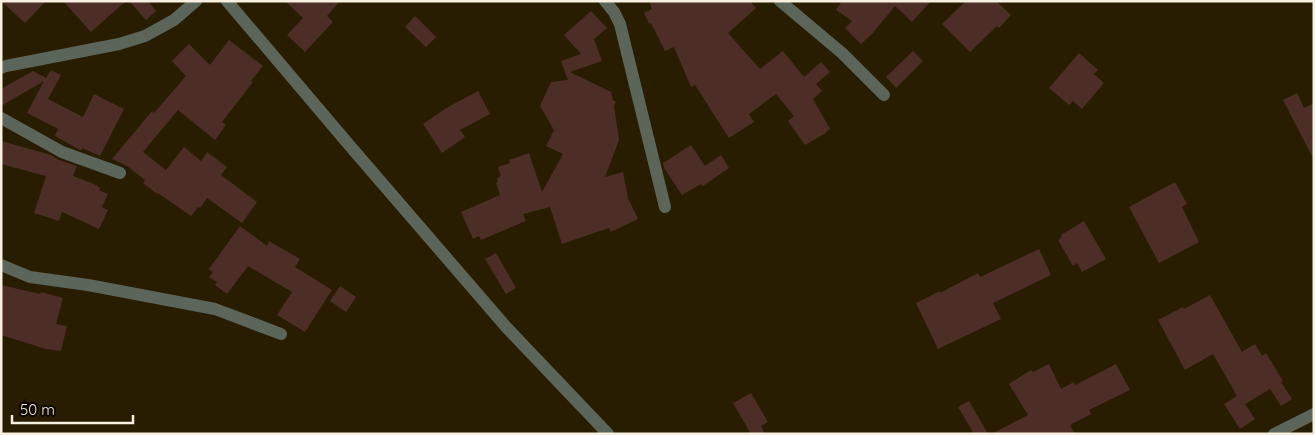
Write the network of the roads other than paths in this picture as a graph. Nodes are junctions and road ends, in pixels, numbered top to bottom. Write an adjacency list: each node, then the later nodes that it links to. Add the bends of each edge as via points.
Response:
1 (196, 1): 6 (street, via 174,20 145,36)
2 (228, 1): 14 (street, via 507,328)
3 (605, 1): 5 (street)
4 (780, 1): 7 (street, via 842,53)
5 (616, 7): 10 (street)
6 (1, 68)
7 (884, 95)
8 (1, 118): 9 (street, via 62,152)
9 (120, 173)
10 (665, 207)
11 (1, 265): 12 (street, via 30,277 214,309)
12 (281, 334)
13 (1314, 414): 15 (street)
14 (608, 434)
15 (1274, 434)

